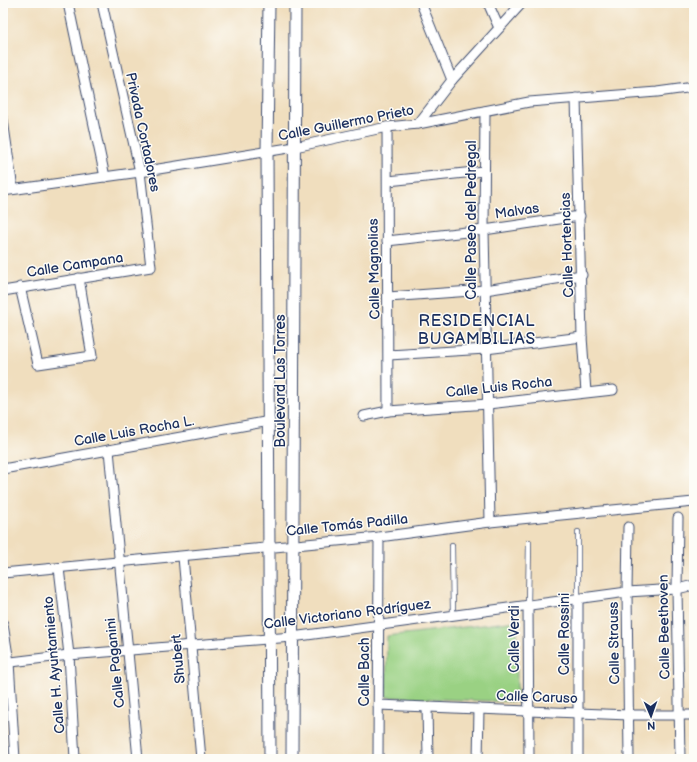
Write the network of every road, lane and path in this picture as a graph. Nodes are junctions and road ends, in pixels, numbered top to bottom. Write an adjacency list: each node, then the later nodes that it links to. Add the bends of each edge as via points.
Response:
1 (68, 3): 20 (street)
2 (102, 3): 19 (street, Privada Cortadores)
3 (269, 3): 17 (street, Boulevard Las Torres)
4 (295, 3): 16 (street, Boulevard Las Torres)
5 (421, 3): 9 (street)
6 (488, 3): 8 (street)
7 (522, 3): 8 (street)
8 (499, 28): 9 (street)
9 (452, 80): 14 (street)
10 (694, 87): 11 (street, Calle Guillermo Prieto)
11 (576, 98): 12 (street, Calle Guillermo Prieto, via 529,102); 24 (street, Calle Hortencias)
12 (485, 111): 14 (street, Calle Guillermo Prieto); 18 (street, Calle Paseo del Pedregal)
13 (3, 120): 22 (street)
14 (418, 124): 15 (street, Calle Guillermo Prieto)
15 (387, 127): 16 (street, Calle Guillermo Prieto); 21 (street, Calle Magnolias)
16 (296, 147): 17 (street, Calle Guillermo Prieto); 52 (street, Boulevard Las Torres)
17 (267, 151): 19 (street, Calle Guillermo Prieto); 42 (street, Boulevard Las Torres)
18 (484, 171): 21 (street); 25 (street, Calle Paseo del Pedregal)
19 (140, 172): 20 (street, Calle Guillermo Prieto); 27 (street, Privada Cortadores)
20 (105, 177): 22 (street, Calle Guillermo Prieto)
21 (388, 181): 26 (street, Calle Magnolias)
22 (14, 189): 23 (street, Calle Guillermo Prieto)
23 (3, 191)
24 (580, 216): 25 (street, Malvas); 28 (street, Calle Hortencias)
25 (484, 230): 26 (street, Malvas); 31 (street, Calle Paseo del Pedregal)
26 (387, 241): 33 (street, Calle Magnolias)
27 (151, 267): 29 (street, Calle Campana)
28 (582, 276): 31 (street); 34 (street, Calle Hortencias)
29 (78, 278): 30 (street, Calle Campana); 30 (street, via 92,356 38,364)
30 (20, 287): 32 (street, Calle Campana)
31 (485, 290): 33 (street); 35 (street, Calle Paseo del Pedregal)
32 (3, 291)
33 (388, 297): 36 (street, Calle Magnolias)
34 (582, 336): 35 (street); 38 (street, Calle Hortencias)
35 (486, 349): 36 (street); 39 (street, Calle Paseo del Pedregal)
36 (389, 355): 40 (street, Calle Magnolias)
37 (613, 390): 38 (street, Calle Luis Rocha)
38 (586, 392): 39 (street, Calle Luis Rocha)
39 (488, 404): 40 (street, Calle Luis Rocha); 47 (street, Calle Paseo del Pedregal)
40 (388, 411): 41 (street, Calle Luis Rocha)
41 (364, 416)
42 (270, 422): 43 (street, Calle Luis Rocha L.); 54 (street, Boulevard Las Torres)
43 (109, 450): 44 (street, Calle Luis Rocha L.); 56 (street, Calle Paganini)
44 (3, 468)
45 (694, 502): 47 (street, Calle Tomás Padilla)
46 (678, 518): 60 (street, Calle Beethoven)
47 (490, 522): 50 (street, Calle Tomás Padilla)
48 (628, 527): 61 (street, Calle Strauss)
49 (578, 532): 62 (lane, Calle Rossini)
50 (379, 537): 52 (street, Calle Tomás Padilla); 66 (street, Calle Bach)
51 (529, 542): 63 (lane, Calle Verdi)
52 (294, 544): 54 (street, Calle Tomás Padilla); 67 (street, Boulevard Las Torres)
53 (452, 546): 64 (lane)
54 (270, 548): 55 (street, Calle Tomás Padilla); 68 (street, Boulevard Las Torres)
55 (183, 557): 56 (street, Calle Tomás Padilla); 69 (street, Shubert)
56 (118, 563): 57 (street, Calle Tomás Padilla); 70 (street, Calle Paganini)
57 (59, 568): 58 (street, Calle Tomás Padilla); 71 (street, Calle H. Ayuntamiento)
58 (3, 573)
59 (694, 586): 60 (street, Calle Victoriano Rodríguez)
60 (677, 589): 61 (street, Calle Victoriano Rodríguez); 79 (street, Calle Beethoven)
61 (627, 592): 62 (street, Calle Victoriano Rodríguez); 78 (street, Calle Strauss)
62 (578, 598): 63 (street, Calle Victoriano Rodríguez); 77 (street, Calle Rossini)
63 (528, 606): 64 (street, Calle Victoriano Rodríguez); 76 (street, Calle Verdi)
64 (453, 614): 66 (street, Calle Victoriano Rodríguez)
65 (3, 624): 72 (street)
66 (378, 626): 67 (street, Calle Victoriano Rodríguez); 73 (street, Calle Bach)
67 (292, 637): 68 (street, Calle Victoriano Rodríguez); 86 (street, Boulevard Las Torres)
68 (270, 638): 69 (street, Calle Victoriano Rodríguez); 85 (street, Boulevard Las Torres)
69 (191, 644): 70 (street, Calle Victoriano Rodríguez); 84 (street, Shubert)
70 (128, 650): 71 (street, Calle Victoriano Rodríguez); 83 (street, Calle Paganini)
71 (69, 655): 72 (street, Calle Victoriano Rodríguez); 82 (street, Calle H. Ayuntamiento)
72 (6, 662): 81 (street)
73 (378, 705): 74 (street, Calle Caruso); 87 (street, Calle Bach)
74 (427, 707): 75 (street, Calle Caruso); 88 (street)
75 (479, 709): 76 (street, Calle Caruso); 89 (street)
76 (529, 711): 77 (street, Calle Caruso); 90 (street, Calle Verdi)
77 (578, 713): 78 (street, Calle Caruso); 91 (street, Calle Rossini)
78 (629, 715): 79 (street, Calle Caruso); 92 (street, Calle Strauss)
79 (679, 715): 80 (street, Calle Caruso); 93 (street, Calle Beethoven)
80 (694, 715)
81 (15, 759)
82 (75, 759)
83 (138, 759)
84 (201, 759)
85 (270, 759)
86 (292, 759)
87 (378, 759)
88 (428, 759)
89 (478, 759)
90 (529, 759)
91 (578, 759)
92 (630, 759)
93 (680, 759)

